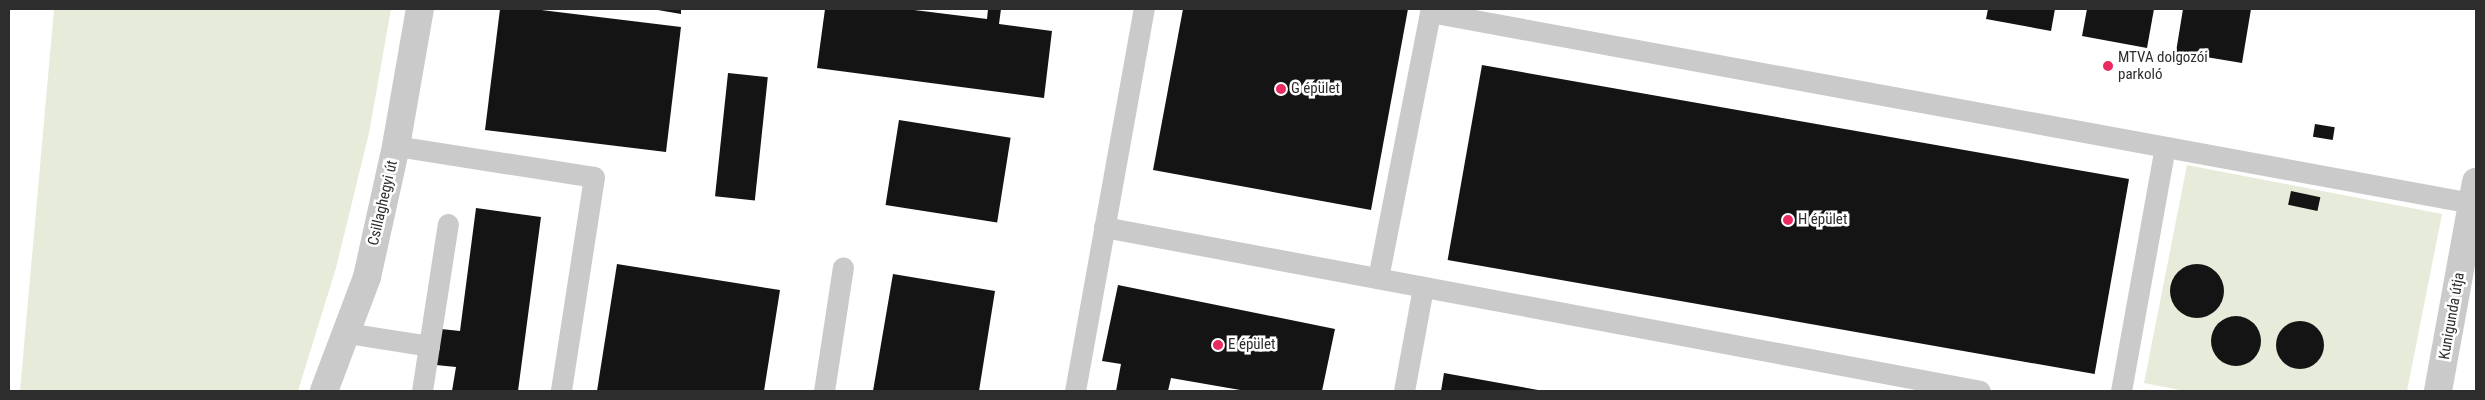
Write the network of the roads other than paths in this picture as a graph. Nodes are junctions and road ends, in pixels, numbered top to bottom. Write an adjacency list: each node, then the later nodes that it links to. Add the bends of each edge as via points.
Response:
1 (420, 9): 4 (street, Csillaghegyi út)
2 (1144, 9): 8 (lane)
3 (1430, 10): 5 (lane); 10 (lane)
4 (396, 146): 12 (street, Csillaghegyi út, via 367,277); 16 (lane, via 594,177)
5 (2165, 147): 6 (lane); 21 (lane)
6 (2474, 192): 22 (street, Kunigunda útja)
7 (448, 224): 13 (lane)
8 (1104, 227): 10 (lane); 18 (lane)
9 (843, 267): 17 (lane)
10 (1378, 278): 11 (lane)
11 (1423, 287): 19 (lane); 20 (lane)
12 (347, 333): 13 (lane); 14 (street, Csillaghegyi út)
13 (429, 346): 15 (lane)
14 (324, 391)
15 (422, 391)
16 (561, 391)
17 (824, 391)
18 (1075, 391)
19 (1404, 391)
20 (1980, 391)
21 (2121, 391)
22 (2438, 391)

